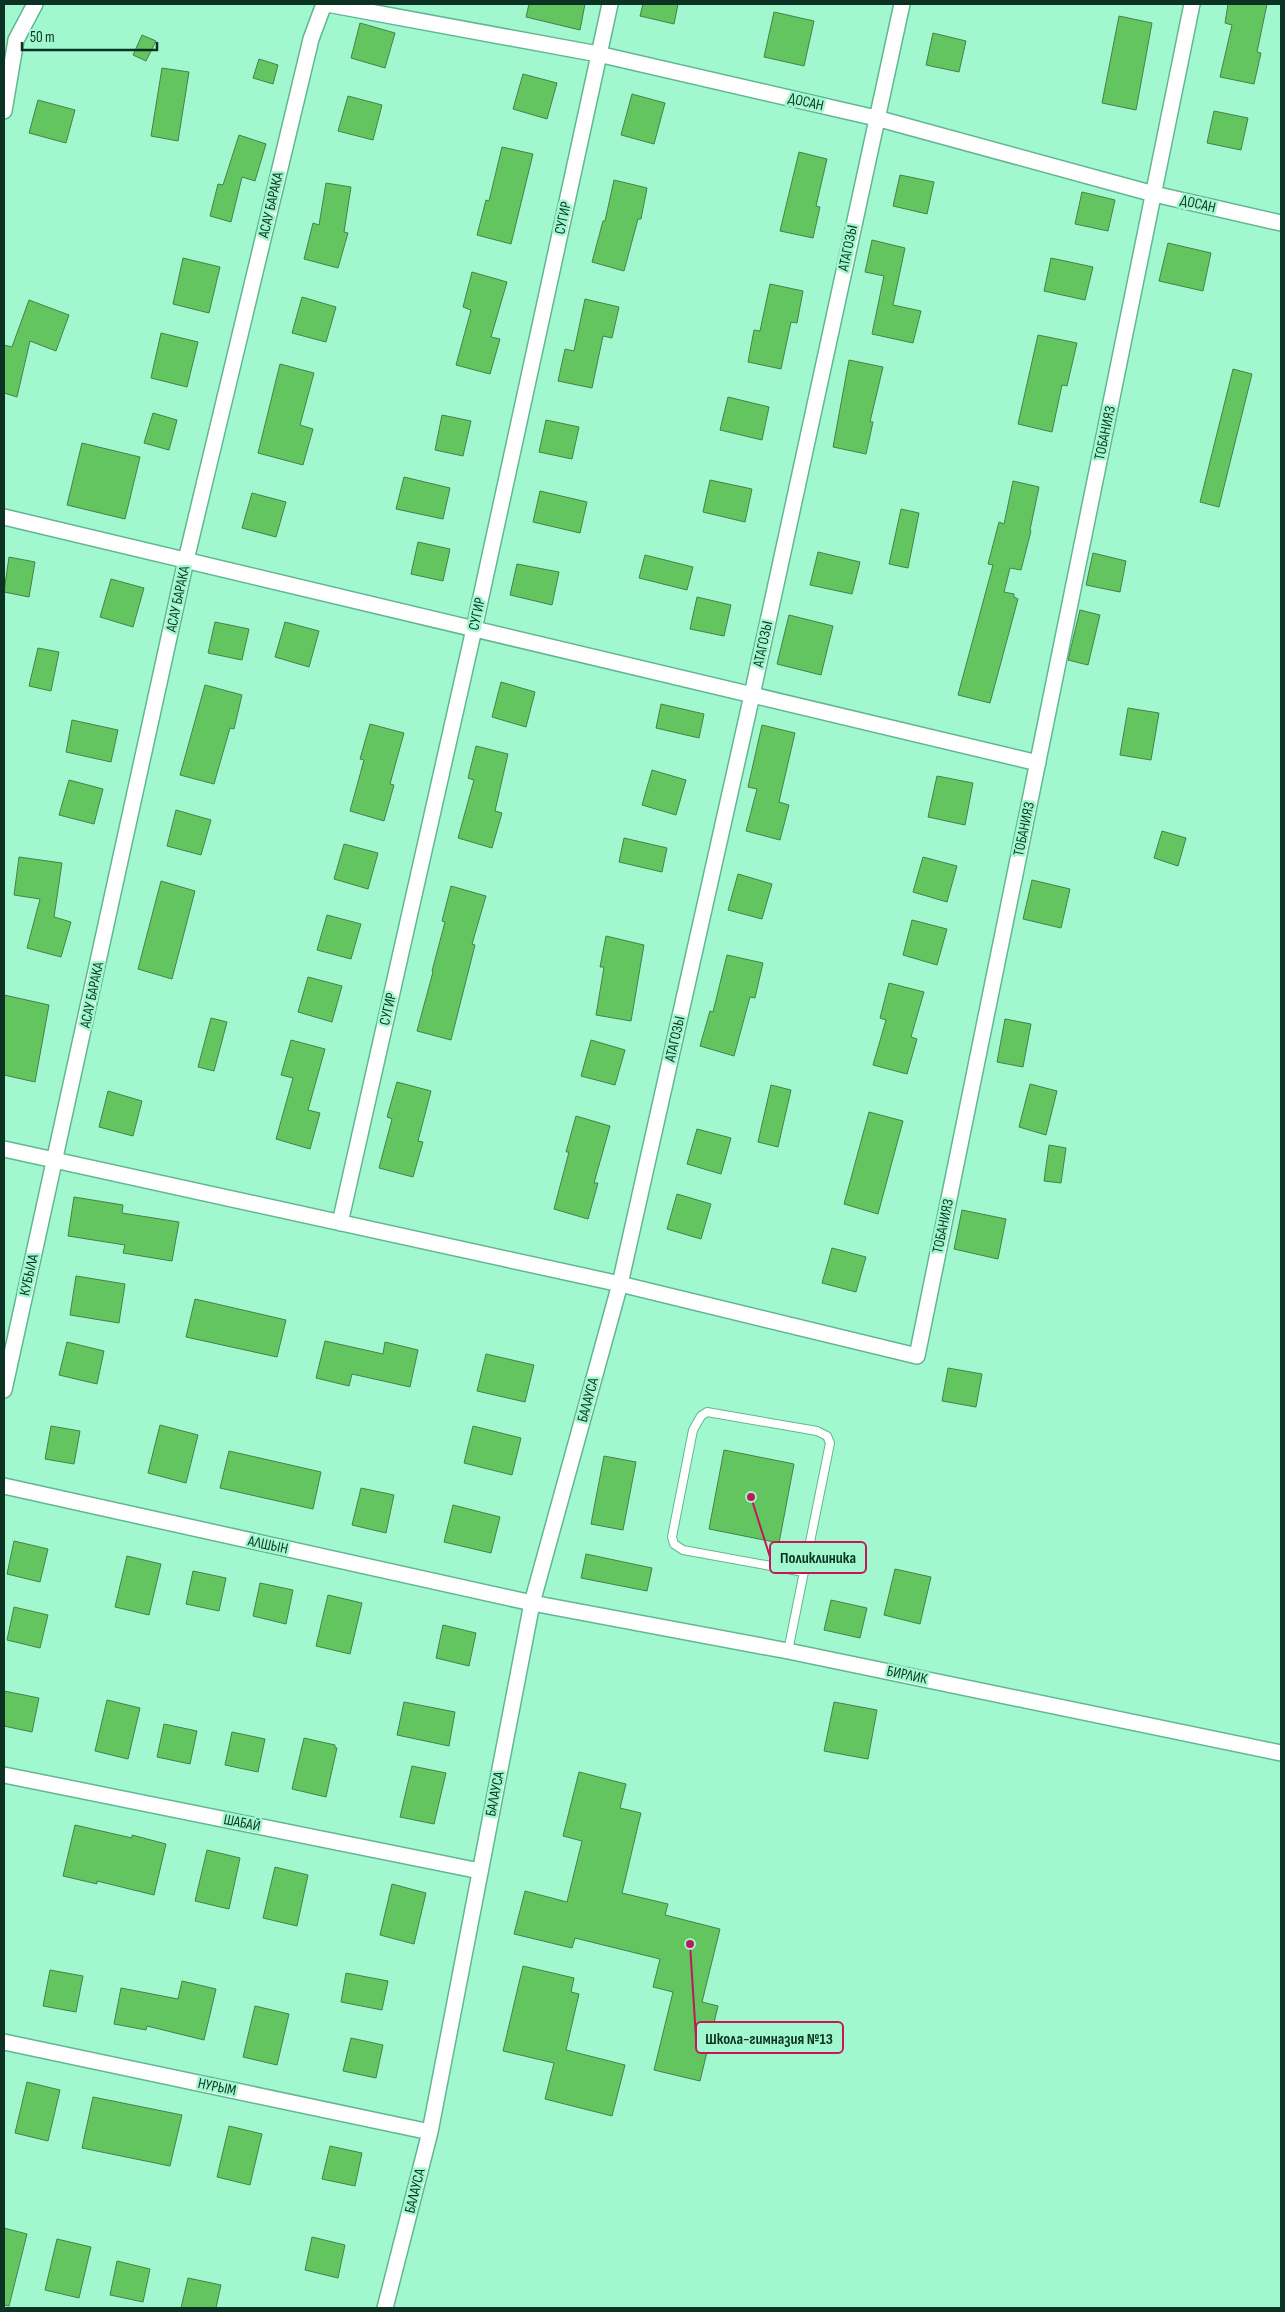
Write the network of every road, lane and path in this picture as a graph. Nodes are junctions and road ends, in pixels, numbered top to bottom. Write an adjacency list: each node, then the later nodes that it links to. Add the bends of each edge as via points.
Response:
1 (35, 4): 7 (street, via 16,40)
2 (325, 4): 6 (street, ДОСАН); 12 (street, АСАУ БАРАКА, via 311,39)
3 (610, 4): 6 (street, СУГИР)
4 (902, 4): 8 (street, АТАГОЗЫ)
5 (1192, 4): 9 (street, ТОБАНИЯЗ)
6 (598, 54): 8 (street, ДОСАН); 13 (street, СУГИР)
7 (4, 111)
8 (876, 118): 9 (street, ДОСАН); 14 (street, АТАГОЗЫ)
9 (1154, 194): 10 (street, ДОСАН); 15 (street, ТОБАНИЯЗ)
10 (1281, 223)
11 (4, 517): 12 (street)
12 (186, 560): 13 (street); 17 (street, АСАУ БАРАКА)
13 (474, 629): 14 (street); 18 (street, СУГИР)
14 (752, 695): 15 (street); 19 (street, АТАГОЗЫ)
15 (1038, 763): 19 (street, ТОБАНИЯЗ, via 917,1356)
16 (4, 1149): 17 (street)
17 (55, 1161): 18 (street); 20 (street, КУБЫЛА)
18 (340, 1223): 19 (street)
19 (620, 1284): 23 (street, БАЛАУСА)
20 (4, 1390)
21 (4, 1486): 23 (street, АЛШЫН)
22 (804, 1572): 22 (lane, via 830,1443 827,1436 817,1431 707,1412 693,1430 672,1537 674,1544 683,1550); 24 (lane)
23 (532, 1603): 24 (street, БИРЛИК); 27 (street, БАЛАУСА)
24 (788, 1651): 25 (street, БИРЛИК)
25 (1281, 1752)
26 (4, 1775): 27 (street, ШАБАЙ)
27 (480, 1872): 29 (street, БАЛАУСА)
28 (4, 2042): 29 (street, НУРЫМ)
29 (430, 2132): 30 (street, БАЛАУСА)
30 (385, 2308)

